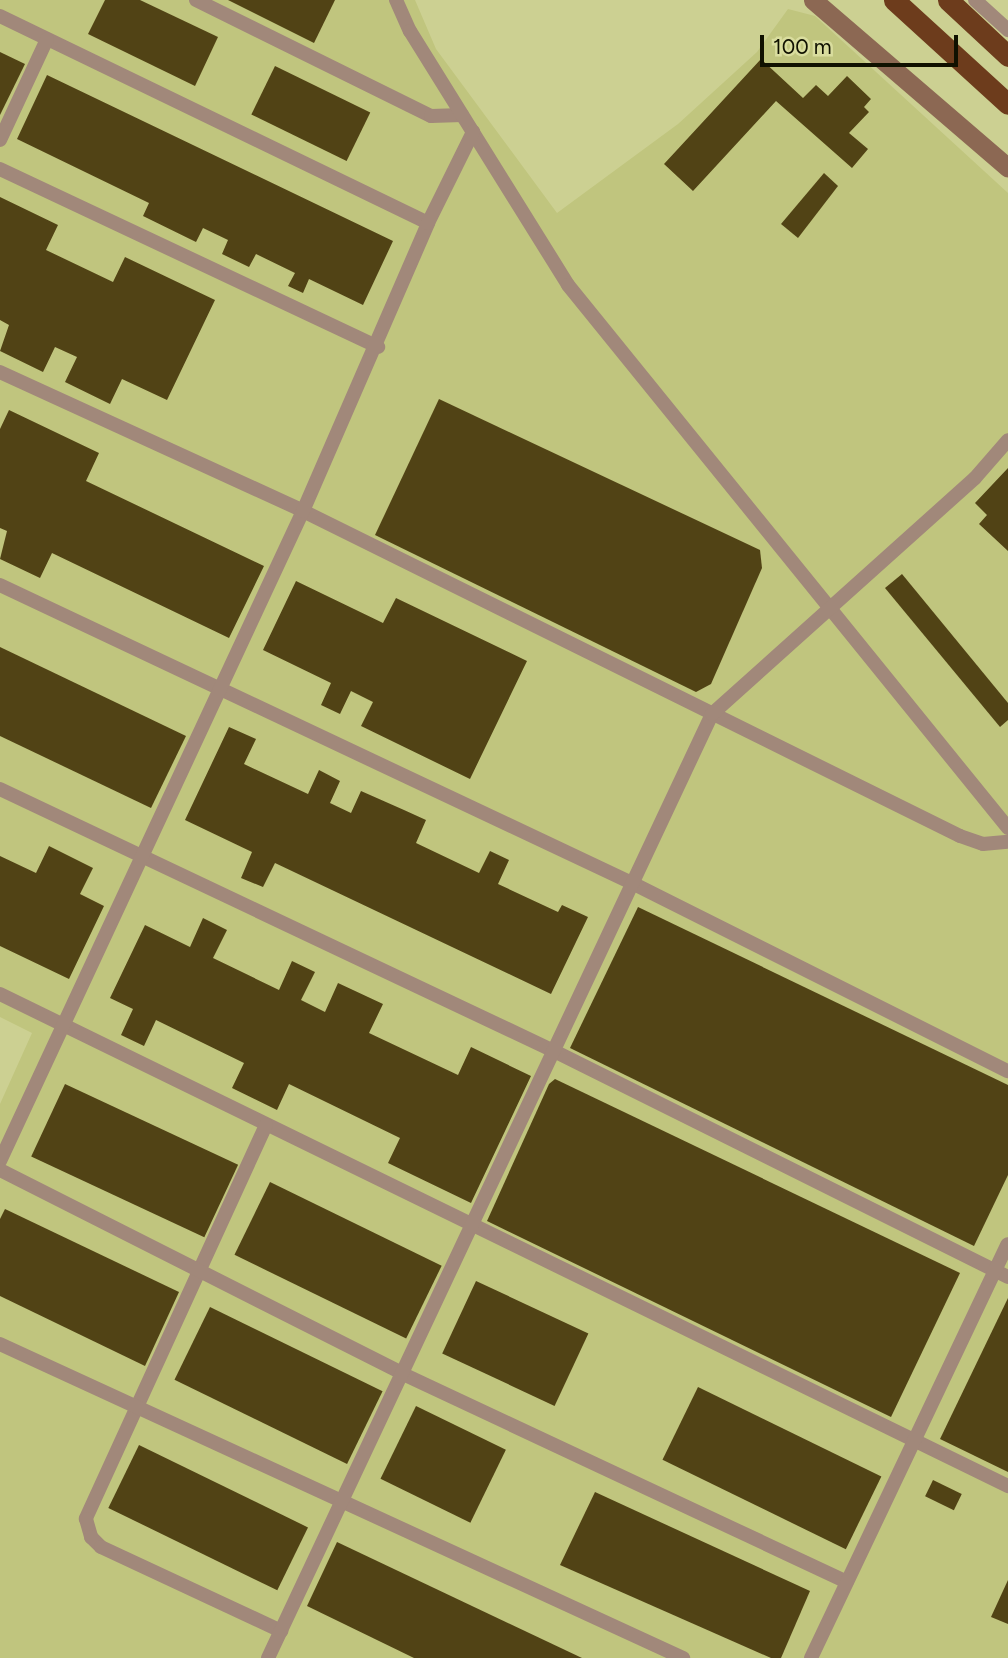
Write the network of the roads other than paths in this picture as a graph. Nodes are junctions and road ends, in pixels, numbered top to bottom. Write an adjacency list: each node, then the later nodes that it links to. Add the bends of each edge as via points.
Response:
1 (196, 0): 12 (street, via 431,116)
2 (396, 0): 12 (street)
3 (813, 0): 15 (street)
4 (894, 0): 11 (highway)
5 (948, 0): 10 (highway)
6 (975, 0): 8 (street)
7 (0, 16): 9 (street)
8 (1008, 30)
9 (47, 39): 14 (street); 17 (street)
10 (1008, 55)
11 (1008, 104)
12 (462, 115): 13 (street)
13 (473, 132): 17 (street); 23 (street, via 568,285)
14 (0, 140)
15 (1008, 168)
16 (0, 169): 18 (street)
17 (428, 223): 18 (street)
18 (378, 347): 21 (street)
19 (0, 372): 21 (street)
20 (1008, 440): 23 (street, via 975,478)
21 (303, 511): 24 (street); 25 (street)
22 (0, 585): 24 (street)
23 (828, 606): 25 (street); 27 (street)
24 (218, 691): 29 (street); 30 (street)
25 (712, 714): 28 (street, via 960,836 983,844); 30 (street)
26 (0, 789): 29 (street)
27 (1008, 828)
28 (1008, 842)
29 (139, 856): 32 (street); 33 (street)
30 (634, 884): 33 (street); 34 (street)
31 (0, 994): 32 (street)
32 (61, 1023): 35 (street); 36 (street)
33 (555, 1052): 38 (street); 41 (street)
34 (1008, 1071)
35 (267, 1125): 38 (street); 40 (street)
36 (0, 1161)
37 (0, 1170): 40 (street)
38 (472, 1227): 43 (street); 45 (street)
39 (1008, 1244): 41 (street)
40 (202, 1272): 43 (street); 44 (street)
41 (1002, 1274): 45 (street)
42 (0, 1344): 44 (street)
43 (403, 1374): 47 (street); 48 (street)
44 (139, 1408): 47 (street); 49 (street, via 87,1514 91,1538 101,1548)
45 (916, 1442): 46 (street); 48 (street)
46 (1008, 1486)
47 (342, 1502): 49 (street); 51 (street)
48 (847, 1582): 52 (street)
49 (281, 1631): 50 (street)
50 (268, 1658)
51 (683, 1658)
52 (811, 1658)

